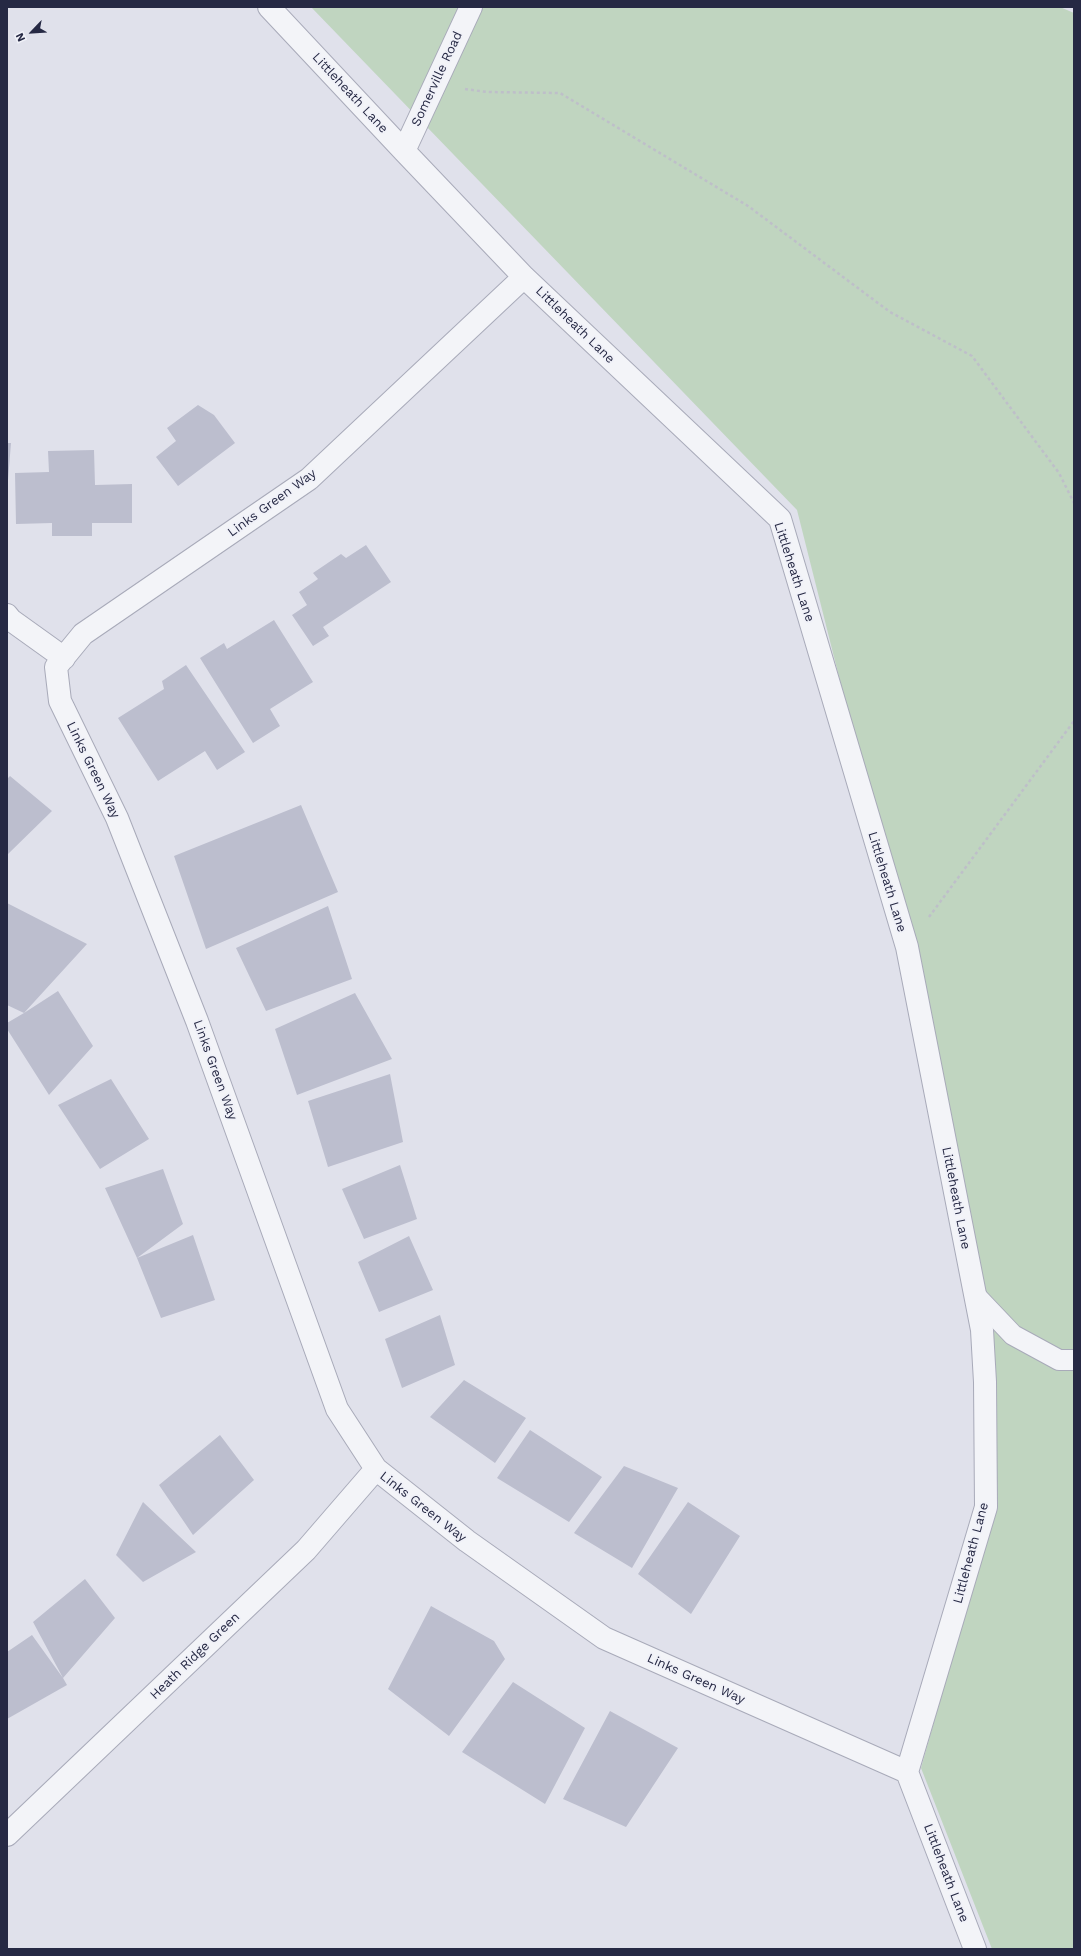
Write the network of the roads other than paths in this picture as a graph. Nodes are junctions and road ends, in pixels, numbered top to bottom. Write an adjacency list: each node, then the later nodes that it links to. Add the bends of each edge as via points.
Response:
1 (269, 7): 3 (street, Littleheath Lane)
2 (471, 7): 3 (street, Somerville Road)
3 (404, 151): 4 (street, Littleheath Lane)
4 (524, 277): 6 (street, Links Green Way, via 309,479 83,634); 7 (street, Littleheath Lane, via 780,519 907,947)
5 (7, 615): 6 (street)
6 (64, 658): 9 (street, Links Green Way, via 56,667 60,700 117,818 195,1014 337,1409)
7 (975, 1295): 8 (lane, via 1013,1335 1059,1360); 10 (street, Littleheath Lane, via 982,1330 985,1382 986,1506)
8 (1074, 1360)
9 (376, 1470): 10 (street, Links Green Way, via 467,1541 604,1638); 11 (street, Heath Ridge Green, via 306,1550)
10 (907, 1772): 12 (street, Littleheath Lane)
11 (7, 1835)
12 (975, 1949)

